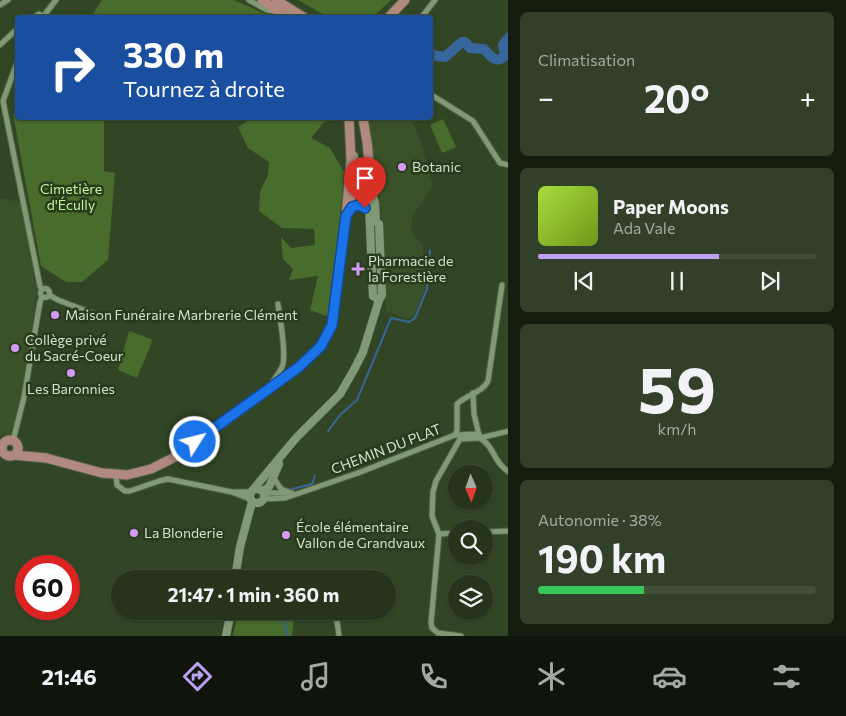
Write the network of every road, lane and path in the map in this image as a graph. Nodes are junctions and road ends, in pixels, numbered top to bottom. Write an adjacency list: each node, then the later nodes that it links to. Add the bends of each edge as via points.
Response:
1 (8, 0): 8 (street)
2 (56, 0): 9 (street)
3 (249, 0): 10 (street)
4 (262, 0): 10 (main road)
5 (276, 0): 11 (main road)
6 (405, 0): 12 (main road)
7 (435, 0): 13 (street)
8 (0, 5)
9 (44, 15)
10 (284, 15)
11 (300, 15)
12 (391, 15)
13 (423, 15)
14 (15, 31): 15 (street)
15 (0, 45)
16 (15, 68): 29 (street, via 3,101)
17 (433, 96): 23 (street, via 473,121 500,163)
18 (350, 120): 21 (main road)
19 (350, 120): 26 (main road, via 351,160)
20 (363, 120): 22 (main road)
21 (354, 155): 22 (main road, via 359,162); 24 (main road)
22 (368, 155): 24 (main road)
23 (508, 164)
24 (363, 178): 25 (main road); 26 (main road, via 352,196); 27 (main road, via 375,203)
25 (370, 213): 26 (main road, via 357,205 349,209); 27 (main road)
26 (346, 216): 34 (main road, via 332,325 321,346)
27 (373, 224): 40 (main road, via 379,224 380,228 382,294 377,299 363,352 344,388)
28 (502, 285): 35 (street, via 488,381)
29 (42, 289): 30 (street, via 47,289); 31 (street)
30 (49, 295): 31 (street); 33 (street)
31 (42, 297): 39 (street, via 24,397)
32 (278, 304): 34 (street, via 283,364)
33 (105, 318)
34 (269, 389): 42 (main road, via 166,462 152,469)
35 (473, 393): 37 (street); 38 (street, via 457,404)
36 (508, 431): 37 (street)
37 (480, 436): 38 (street); 41 (street, via 489,445 499,465)
38 (457, 437): 44 (street, CHEMIN DU PLAT); 50 (street, CHEMIN DU PLAT, via 434,492 432,516)
39 (8, 451): 42 (main road)
40 (283, 455): 43 (main road); 46 (main road)
41 (508, 472)
42 (116, 474): 46 (street, via 118,485 125,491 168,479)
43 (273, 477): 44 (street, via 282,490); 45 (main road)
44 (300, 492): 45 (street, CHEMIN DU PLAT, via 280,498)
45 (264, 495): 46 (main road, via 256,489); 46 (main road, via 261,503)
46 (252, 497): 51 (main road)
47 (508, 531): 48 (street)
48 (493, 532)
49 (448, 533): 50 (street)
50 (439, 534): 56 (street, CHEMIN DU PLAT, via 431,627 438,633)
51 (236, 570)
52 (229, 620): 54 (main road)
53 (337, 620): 55 (street)
54 (226, 636)
55 (339, 636)
56 (461, 636)

